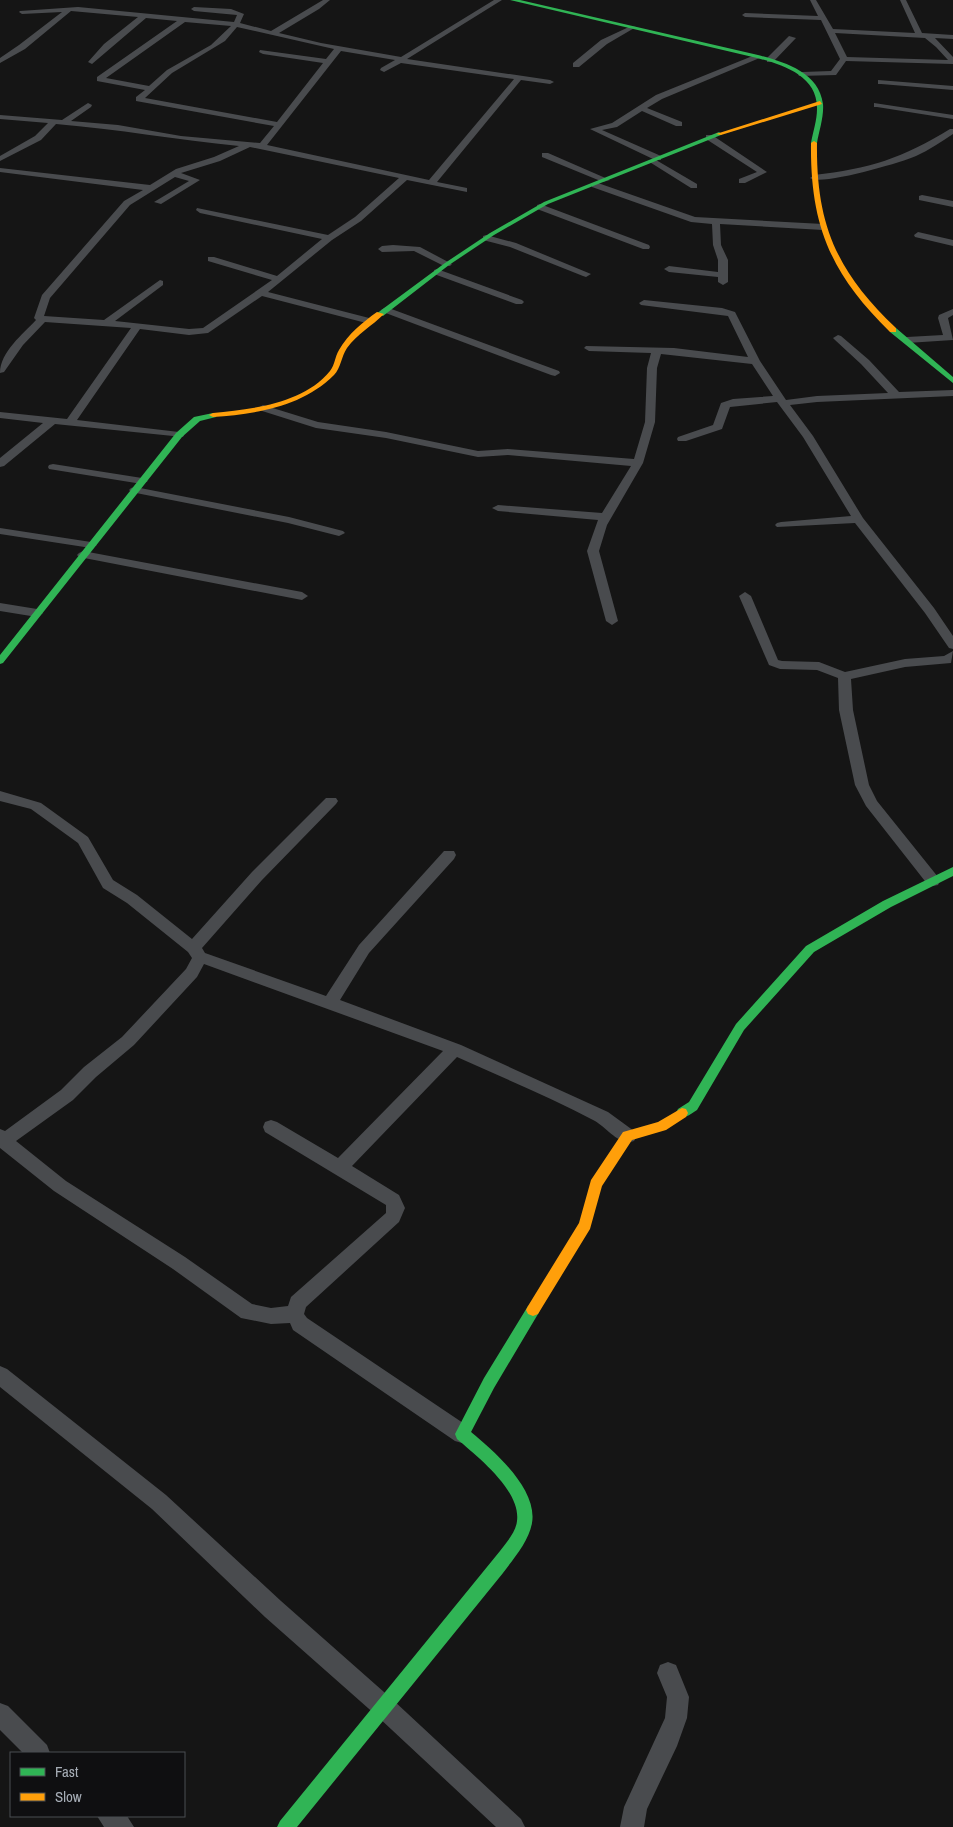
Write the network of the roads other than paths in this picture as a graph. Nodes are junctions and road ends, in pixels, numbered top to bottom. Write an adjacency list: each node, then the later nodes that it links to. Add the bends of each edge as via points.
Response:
1 (327, 0): 17 (street)
2 (499, 0): 15 (street); 24 (street)
3 (512, 0): 15 (street)
4 (812, 0): 12 (street)
5 (903, 0): 18 (street, via 907,12)
6 (92, 3): 7 (street)
7 (74, 9): 9 (street); 11 (street); 27 (street)
8 (194, 9): 14 (street, via 239,12)
9 (22, 12)
10 (745, 15): 12 (street)
11 (144, 16): 13 (street); 29 (street)
12 (822, 18): 16 (street)
13 (184, 19): 14 (street); 38 (street, via 100,79)
14 (238, 25): 17 (street); 38 (street, via 211,49 173,70)
15 (633, 28): 23 (street); 31 (street, via 604,42)
16 (830, 31): 18 (street); 25 (street)
17 (271, 34): 21 (street)
18 (924, 36): 19 (street); 30 (street, via 939,45)
19 (953, 37)
20 (792, 38): 26 (street)
21 (339, 48): 24 (street); 28 (street)
22 (263, 52): 28 (street)
23 (758, 57): 26 (street); 42 (street)
24 (400, 59): 32 (street); 34 (street)
25 (844, 59): 30 (street); 33 (street, via 833,73)
26 (770, 60): 33 (street)
27 (0, 61)
28 (327, 61): 48 (street)
29 (92, 62)
30 (953, 62)
31 (576, 65)
32 (384, 70)
33 (802, 74): 39 (street, via 817,91)
34 (519, 78): 35 (street); 62 (street)
35 (550, 82)
36 (881, 82): 37 (street)
37 (953, 88)
38 (151, 89): 48 (street, via 140,99)
39 (820, 103): 50 (street); 59 (street, via 814,145)
40 (88, 105): 46 (street)
41 (877, 106): 44 (street)
42 (641, 108): 47 (street); 55 (street, via 614,124 594,129)
43 (0, 117): 45 (street)
44 (953, 117)
45 (53, 123): 46 (street); 54 (street, via 38,138)
46 (63, 123): 51 (street, via 118,127)
47 (679, 124)
48 (280, 125): 52 (street)
49 (953, 130): 59 (street, via 908,156 854,172)
50 (709, 138): 55 (street); 61 (street, via 763,172)
51 (248, 145): 52 (street); 57 (street)
52 (262, 146): 58 (street)
53 (545, 155): 60 (street)
54 (0, 159)
55 (655, 159): 60 (street); 64 (street)
56 (0, 170): 65 (street)
57 (175, 174): 65 (street); 68 (street, via 196,180)
58 (406, 177): 62 (street); 75 (street, via 358,220)
59 (814, 178): 73 (street)
60 (606, 180): 63 (street)
61 (742, 181)
62 (432, 182): 66 (street)
63 (594, 185): 70 (street); 72 (street, via 688,218)
64 (694, 186)
65 (150, 188): 92 (street, via 127,203 45,297 39,314)
66 (464, 190)
67 (922, 198): 69 (street)
68 (158, 202)
69 (953, 204)
70 (540, 207): 76 (street); 78 (street)
71 (200, 210): 75 (street)
72 (716, 222): 73 (street); 82 (street, via 723,279)
73 (823, 226): 98 (street, via 850,286 866,305)
74 (918, 235): 77 (street)
75 (329, 238): 85 (street)
76 (486, 238): 81 (street); 84 (street, via 513,245)
77 (953, 243)
78 (646, 247)
79 (382, 249): 81 (street, via 415,247)
80 (211, 259): 85 (street)
81 (447, 264): 83 (street)
82 (669, 269)
83 (437, 272): 88 (street); 90 (street)
84 (586, 274)
85 (278, 279): 87 (street)
86 (160, 283): 94 (street)
87 (262, 292): 93 (street); 95 (street, via 211,328 198,333)
88 (519, 302)
89 (644, 303): 101 (street, via 732,314)
90 (386, 310): 93 (street); 103 (street)
91 (953, 312): 96 (street, via 943,318)
92 (43, 320): 94 (street); 102 (street)
93 (370, 322): 108 (street, via 342,350 333,372 315,387)
94 (106, 323): 95 (street)
95 (138, 326): 111 (street)
96 (951, 337): 98 (street)
97 (838, 338): 106 (street)
98 (907, 340): 104 (street)
99 (589, 348): 100 (street)
100 (657, 351): 101 (street); 114 (street, via 652,368 650,422)
101 (755, 361): 107 (street)
102 (0, 370)
103 (555, 373)
104 (952, 380)
105 (953, 393): 106 (street)
106 (897, 396): 107 (street)
107 (782, 401): 113 (street, via 725,404 718,427); 120 (street, via 808,436)
108 (263, 408): 112 (street, via 251,412 212,414 197,419); 114 (street, via 316,425 386,435 470,453 508,452)
109 (0, 416): 110 (street)
110 (52, 421): 111 (street); 115 (street)
111 (70, 423): 112 (street)
112 (178, 435): 117 (street)
113 (682, 438)
114 (638, 463): 119 (street)
115 (0, 464)
116 (53, 467): 117 (street)
117 (138, 485): 123 (street); 124 (street)
118 (498, 508): 119 (street)
119 (606, 517): 130 (street, via 593,551)
120 (858, 520): 121 (street); 131 (street)
121 (781, 526)
122 (0, 531): 124 (street)
123 (339, 533)
124 (91, 545): 125 (street)
125 (83, 555): 126 (street); 129 (street)
126 (302, 596)
127 (745, 596): 134 (street, via 773,662 780,666 819,666)
128 (0, 607): 129 (street)
129 (36, 612): 133 (street)
130 (612, 621)
131 (953, 644)
132 (953, 655): 134 (street, via 947,660 905,663)
133 (0, 661)
134 (844, 676): 139 (street, via 846,710 862,784 871,802)
135 (0, 796): 140 (street, via 36,806 83,840 108,884 132,899)
136 (331, 801): 140 (street, via 257,876)
137 (449, 855): 141 (street, via 364,950)
138 (953, 871): 139 (street)
139 (933, 881): 144 (street, via 810,948 740,1027 693,1106 662,1126)
140 (196, 952): 141 (street); 145 (street, via 192,973 128,1041 67,1095)
141 (330, 1002): 142 (street)
142 (455, 1049): 144 (street, via 602,1117); 146 (street)
143 (271, 1127): 146 (street)
144 (628, 1136): 149 (street, via 596,1184 585,1225 489,1383)
145 (2, 1138): 147 (street, via 60,1186 248,1312 271,1316)
146 (339, 1168): 147 (street, via 393,1200 396,1208 393,1217 298,1303)
147 (295, 1314): 149 (street, via 300,1324)
148 (0, 1375): 151 (street, via 159,1502)
149 (462, 1434): 151 (street, via 502,1472 522,1500 525,1521 514,1544)
150 (668, 1673): 158 (street, via 678,1697 676,1718 636,1807)
151 (385, 1708): 156 (street); 157 (street)
152 (0, 1714): 153 (street)
153 (38, 1752)
154 (109, 1817): 155 (street)
155 (122, 1827)
156 (286, 1827)
157 (513, 1827)
158 (632, 1827)

